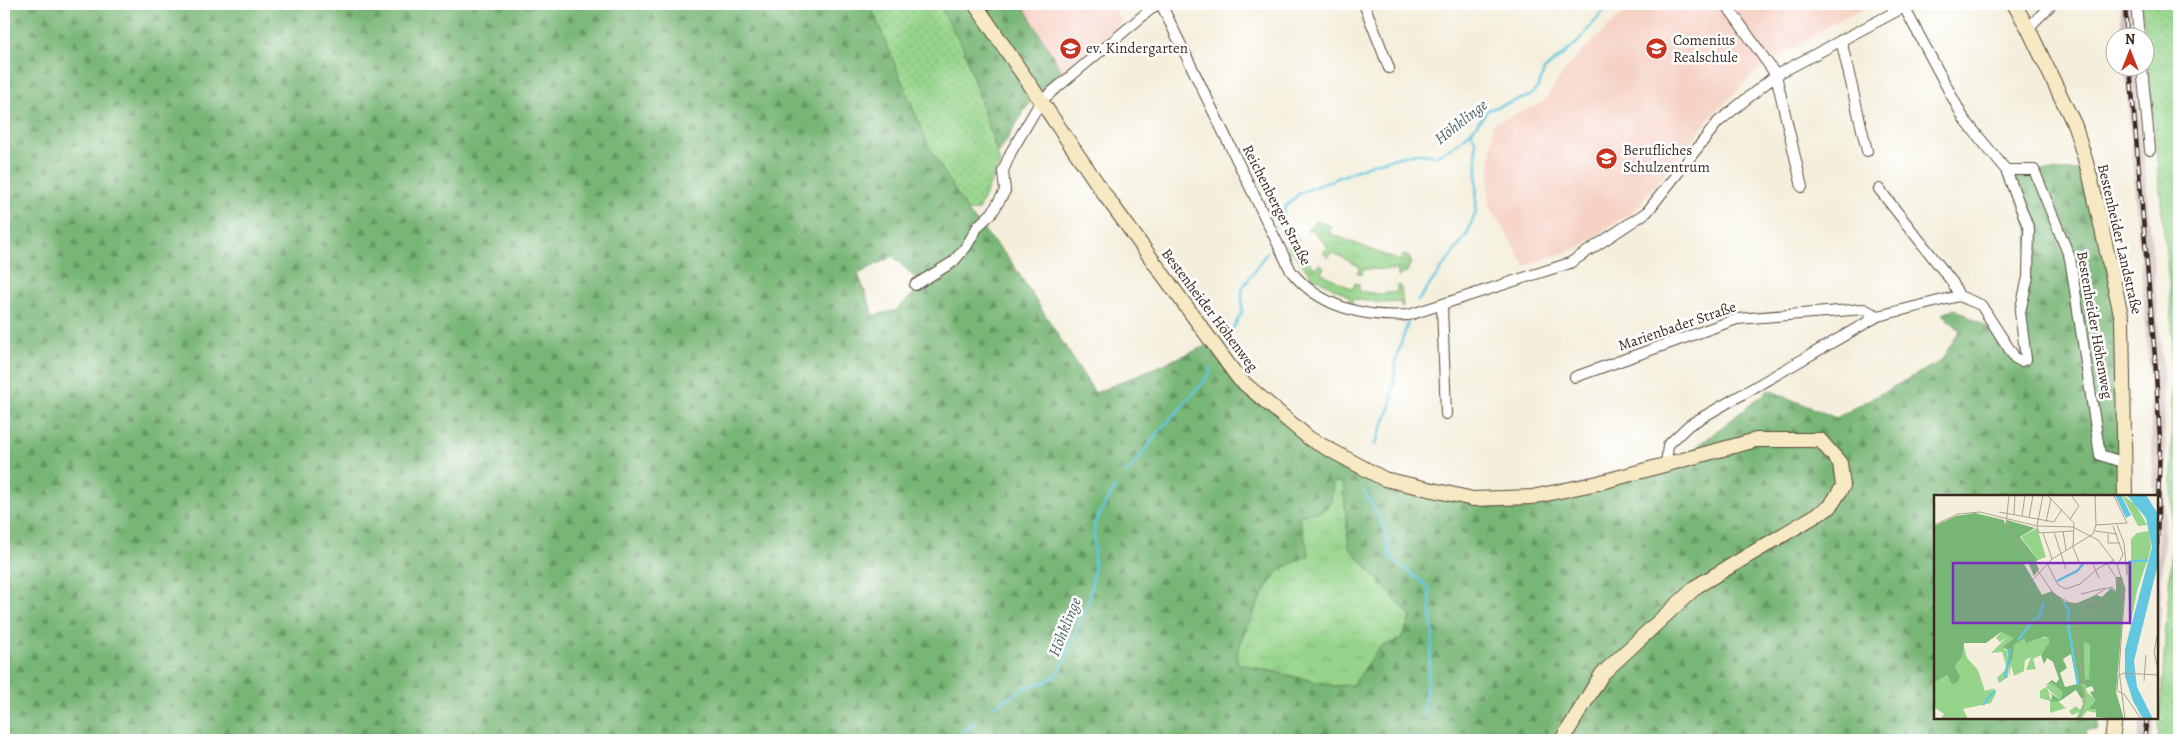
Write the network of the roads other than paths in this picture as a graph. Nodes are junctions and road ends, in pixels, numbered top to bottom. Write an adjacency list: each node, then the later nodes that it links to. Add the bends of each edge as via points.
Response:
1 (975, 4): 16 (street, Bestenheider Höhenweg)
2 (1157, 4): 16 (street)
3 (1161, 4): 24 (street, Reichenberger Straße, via 1297,279 1345,310 1393,316)
4 (1364, 4): 13 (street)
5 (2014, 4): 10 (street, Bestenheider Landstraße)
6 (2052, 4): 10 (street)
7 (2136, 4): 11 (street)
8 (1907, 5): 12 (street, Reichenberger Straße); 19 (street, via 1964,120)
9 (1728, 7): 14 (street)
10 (2028, 28): 28 (street, Bestenheider Landstraße, via 2075,126 2090,176 2122,319)
11 (2138, 28)
12 (1841, 40): 14 (street, Reichenberger Straße); 18 (street)
13 (1389, 68)
14 (1776, 75): 20 (street); 24 (street, Reichenberger Straße, via 1718,122 1647,212 1570,263)
15 (2143, 78): 17 (street)
16 (1041, 102): 22 (street, via 1011,152 1003,171 1005,191 992,213 978,226 953,262); 29 (street, Bestenheider Höhenweg, via 1239,379 1310,439 1384,479 1473,499 1532,497)
17 (2150, 150)
18 (1867, 151)
19 (2006, 170): 23 (street, via 2029,229 2028,277 2020,312 2026,359 2015,358 1981,305); 28 (street, Bestenheider Höhenweg, via 2034,170 2070,258 2100,455)
20 (1802, 187)
21 (1879, 189): 23 (street, via 1953,283)
22 (915, 285)
23 (1959, 296): 25 (street)
24 (1442, 306): 27 (street)
25 (1878, 316): 26 (street, Marienbader Straße, via 1864,309 1737,319); 29 (street, via 1689,425 1668,445)
26 (1575, 377)
27 (1446, 414)
28 (2125, 463): 30 (street, Bestenheider Landstraße)
29 (1666, 464): 32 (street, Bestenheider Höhenweg, via 1756,440 1820,440 1840,463 1843,486 1830,507 1690,592 1602,674)
30 (2126, 495)
31 (2115, 719): 33 (street)
32 (1562, 740)
33 (2112, 740)

